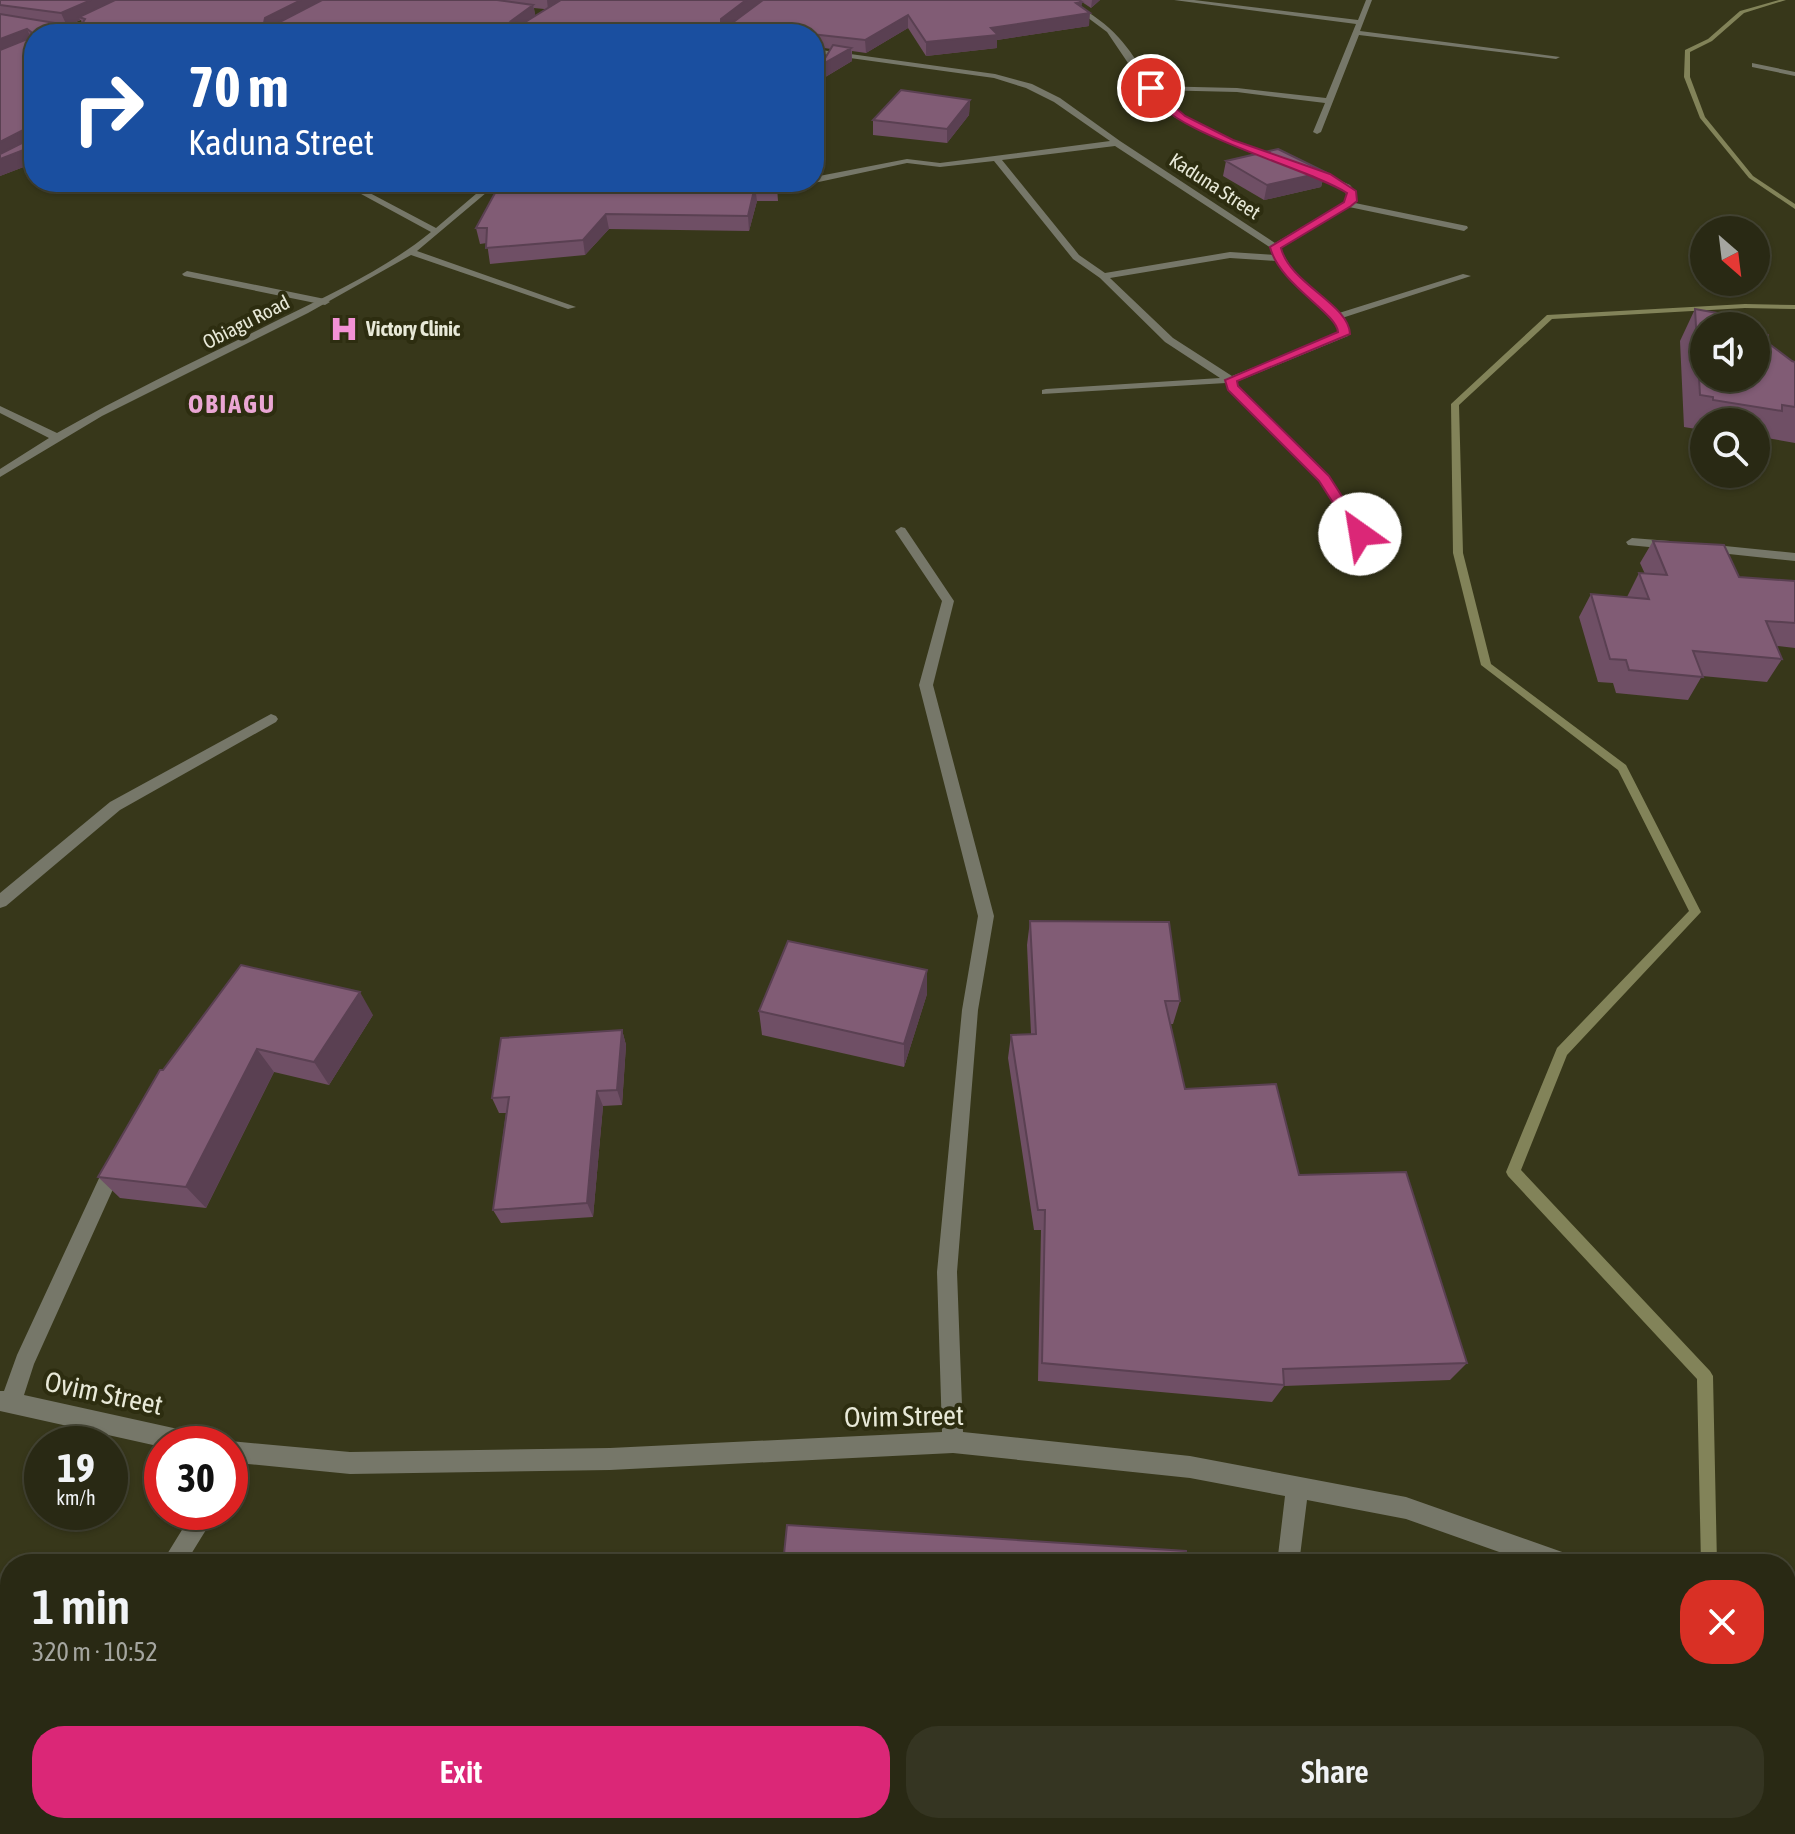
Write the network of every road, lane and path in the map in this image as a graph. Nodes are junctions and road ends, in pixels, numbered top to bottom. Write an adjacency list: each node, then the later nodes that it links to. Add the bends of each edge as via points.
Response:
1 (1067, 0): 10 (street, via 1106,26)
2 (1177, 0): 4 (street)
3 (1369, 0): 4 (street)
4 (1360, 22): 5 (street)
5 (1356, 33): 7 (street); 11 (street)
6 (824, 52): 13 (street, Kaduna Street, via 1012,79 1057,100)
7 (1556, 57)
8 (1755, 65): 9 (street)
9 (1795, 74)
10 (1151, 88): 11 (street, via 1237,90); 18 (street, via 1154,97 1206,131 1341,183 1351,191)
11 (1329, 101): 12 (street)
12 (1317, 132)
13 (1117, 143): 14 (street); 21 (street, Kaduna Street)
14 (996, 158): 15 (street, via 940,165 907,161); 25 (street, via 1076,257)
15 (824, 178)
16 (362, 192): 20 (street)
17 (483, 192): 20 (street, Obiagu Road)
18 (1348, 204): 19 (street); 21 (street)
19 (1464, 228)
20 (436, 231): 22 (street, Obiagu Road)
21 (1275, 247): 23 (street, Kaduna Street)
22 (410, 252): 27 (street, Obiagu Road); 28 (street)
23 (1278, 258): 25 (street, via 1230,255); 29 (street, Kaduna Street, via 1297,284)
24 (187, 274): 27 (street)
25 (1103, 276): 30 (street, via 1169,340)
26 (1466, 276): 29 (street)
27 (325, 302): 33 (street, Obiagu Road)
28 (571, 307)
29 (1337, 317): 30 (street, via 1344,325 1338,338)
30 (1231, 380): 31 (street); 36 (street, via 1232,387 1324,479)
31 (1046, 392)
32 (0, 409): 33 (street)
33 (56, 437): 34 (street, Obiagu Road)
34 (0, 474)
35 (901, 531): 44 (street, via 948,601 926,685 986,916 970,1010 947,1272)
36 (1360, 534)
37 (1632, 542): 38 (street)
38 (1795, 557)
39 (271, 719): 40 (street, via 115,806)
40 (0, 902)
41 (121, 1152): 42 (street)
42 (5, 1402): 43 (street, Ovim Street)
43 (144, 1433)
44 (953, 1442): 45 (street, Ovim Street, via 610,1459); 46 (street, Ovim Street, via 1190,1467)
45 (248, 1461)
46 (1297, 1488): 49 (street); 50 (street, Ovim Street, via 1406,1508)
47 (194, 1530): 48 (street)
48 (179, 1554)
49 (1289, 1554)
50 (1537, 1554)

